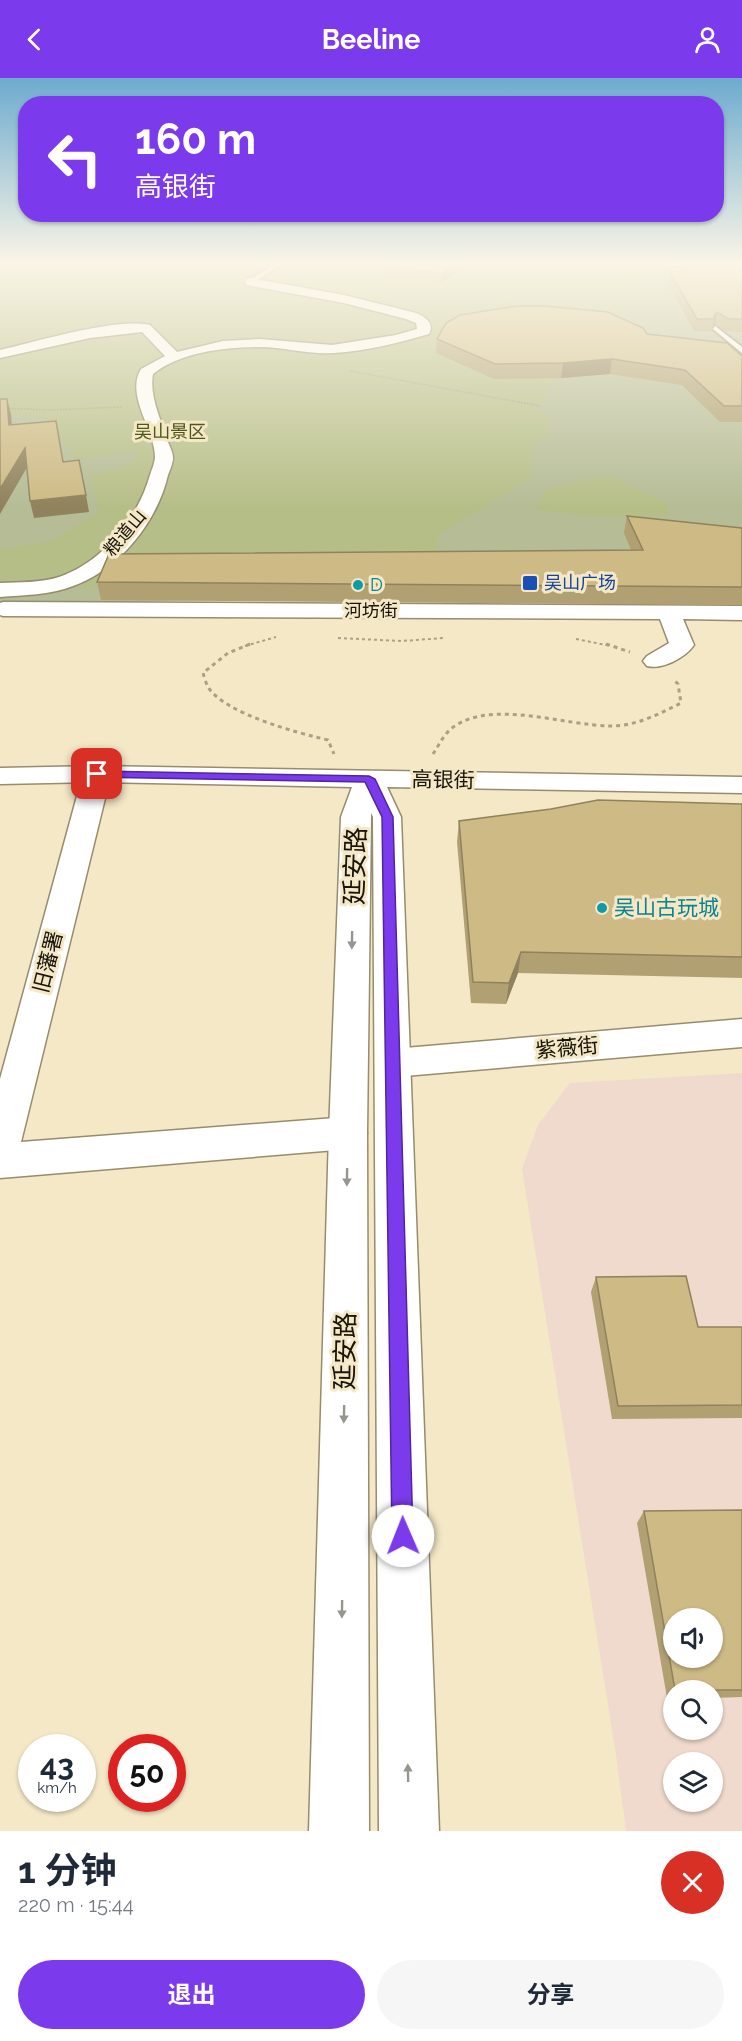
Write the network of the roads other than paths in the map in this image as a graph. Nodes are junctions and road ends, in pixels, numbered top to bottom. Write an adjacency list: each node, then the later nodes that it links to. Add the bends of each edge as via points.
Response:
1 (42, 344): 6 (street)
2 (161, 344): 7 (street)
3 (238, 344): 7 (street, 粮道山)
4 (258, 344): 5 (street, 粮道山, via 340,348)
5 (367, 344)
6 (0, 354)
7 (174, 357): 8 (street, 粮道山, via 155,365 143,380 164,457 154,495 130,533 100,563 65,582)
8 (0, 590)
9 (0, 609): 11 (street, 河坊街)
10 (742, 613): 11 (street, 河坊街)
11 (669, 614): 12 (street, via 682,645)
12 (655, 662)
13 (352, 769): 14 (street, 高银街); 16 (street, 高银街); 18 (street, 延安路, via 387,817); 19 (street, 延安路, one-way to 19, via 355,817)
14 (97, 774): 15 (street, 高银街); 20 (street, 旧藩署)
15 (0, 776)
16 (742, 785)
17 (742, 1033): 18 (street, 紫薇街)
18 (393, 1063): 23 (street, 延安路, one-way to 18)
19 (348, 1133): 21 (street); 22 (street, 延安路, one-way to 22)
20 (0, 1150)
21 (0, 1161)
22 (339, 1831)
23 (409, 1831)

